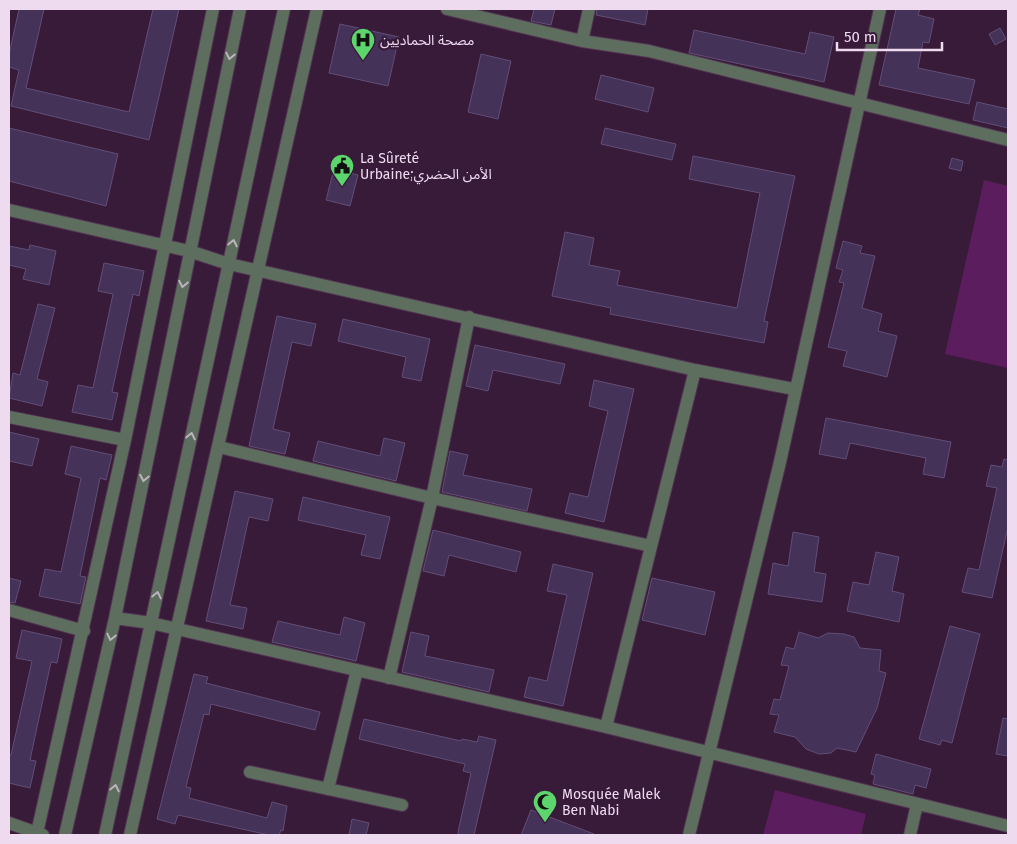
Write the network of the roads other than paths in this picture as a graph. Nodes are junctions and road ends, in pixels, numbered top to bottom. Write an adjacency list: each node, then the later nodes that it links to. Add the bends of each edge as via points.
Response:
1 (213, 9): 12 (street)
2 (240, 9): 13 (street, one-way to 13)
3 (284, 9): 14 (street, one-way to 3)
4 (317, 9): 15 (street)
5 (447, 9): 8 (street)
6 (589, 9): 8 (street)
7 (880, 9): 9 (street)
8 (582, 41): 9 (street, via 649,51)
9 (858, 103): 10 (street); 18 (street)
10 (1008, 140)
11 (9, 210): 12 (street)
12 (164, 246): 13 (street); 20 (street)
13 (190, 251): 14 (street); 25 (street, one-way to 25)
14 (229, 264): 15 (street); 26 (street, one-way to 14)
15 (258, 270): 16 (street); 21 (street)
16 (468, 317): 17 (street); 22 (street)
17 (695, 370): 18 (street); 23 (street)
18 (794, 389): 32 (street, via 780,462)
19 (9, 417): 20 (street)
20 (125, 440): 28 (street)
21 (219, 447): 22 (street); 27 (street)
22 (432, 498): 23 (street); 30 (street)
23 (651, 546): 31 (street)
24 (9, 610): 28 (street)
25 (115, 618): 26 (street); 40 (street, one-way to 40)
26 (150, 623): 27 (street); 41 (street, one-way to 26)
27 (178, 630): 29 (street); 42 (street)
28 (84, 631): 39 (street)
29 (358, 670): 30 (street); 34 (street)
30 (389, 678): 31 (street)
31 (606, 727): 32 (street)
32 (707, 754): 35 (street); 43 (street)
33 (250, 772): 34 (street)
34 (328, 789): 36 (street)
35 (917, 804): 38 (street); 44 (street)
36 (402, 805)
37 (9, 823): 39 (street)
38 (1008, 826)
39 (40, 834)
40 (65, 835)
41 (104, 835)
42 (130, 835)
43 (690, 835)
44 (910, 835)

